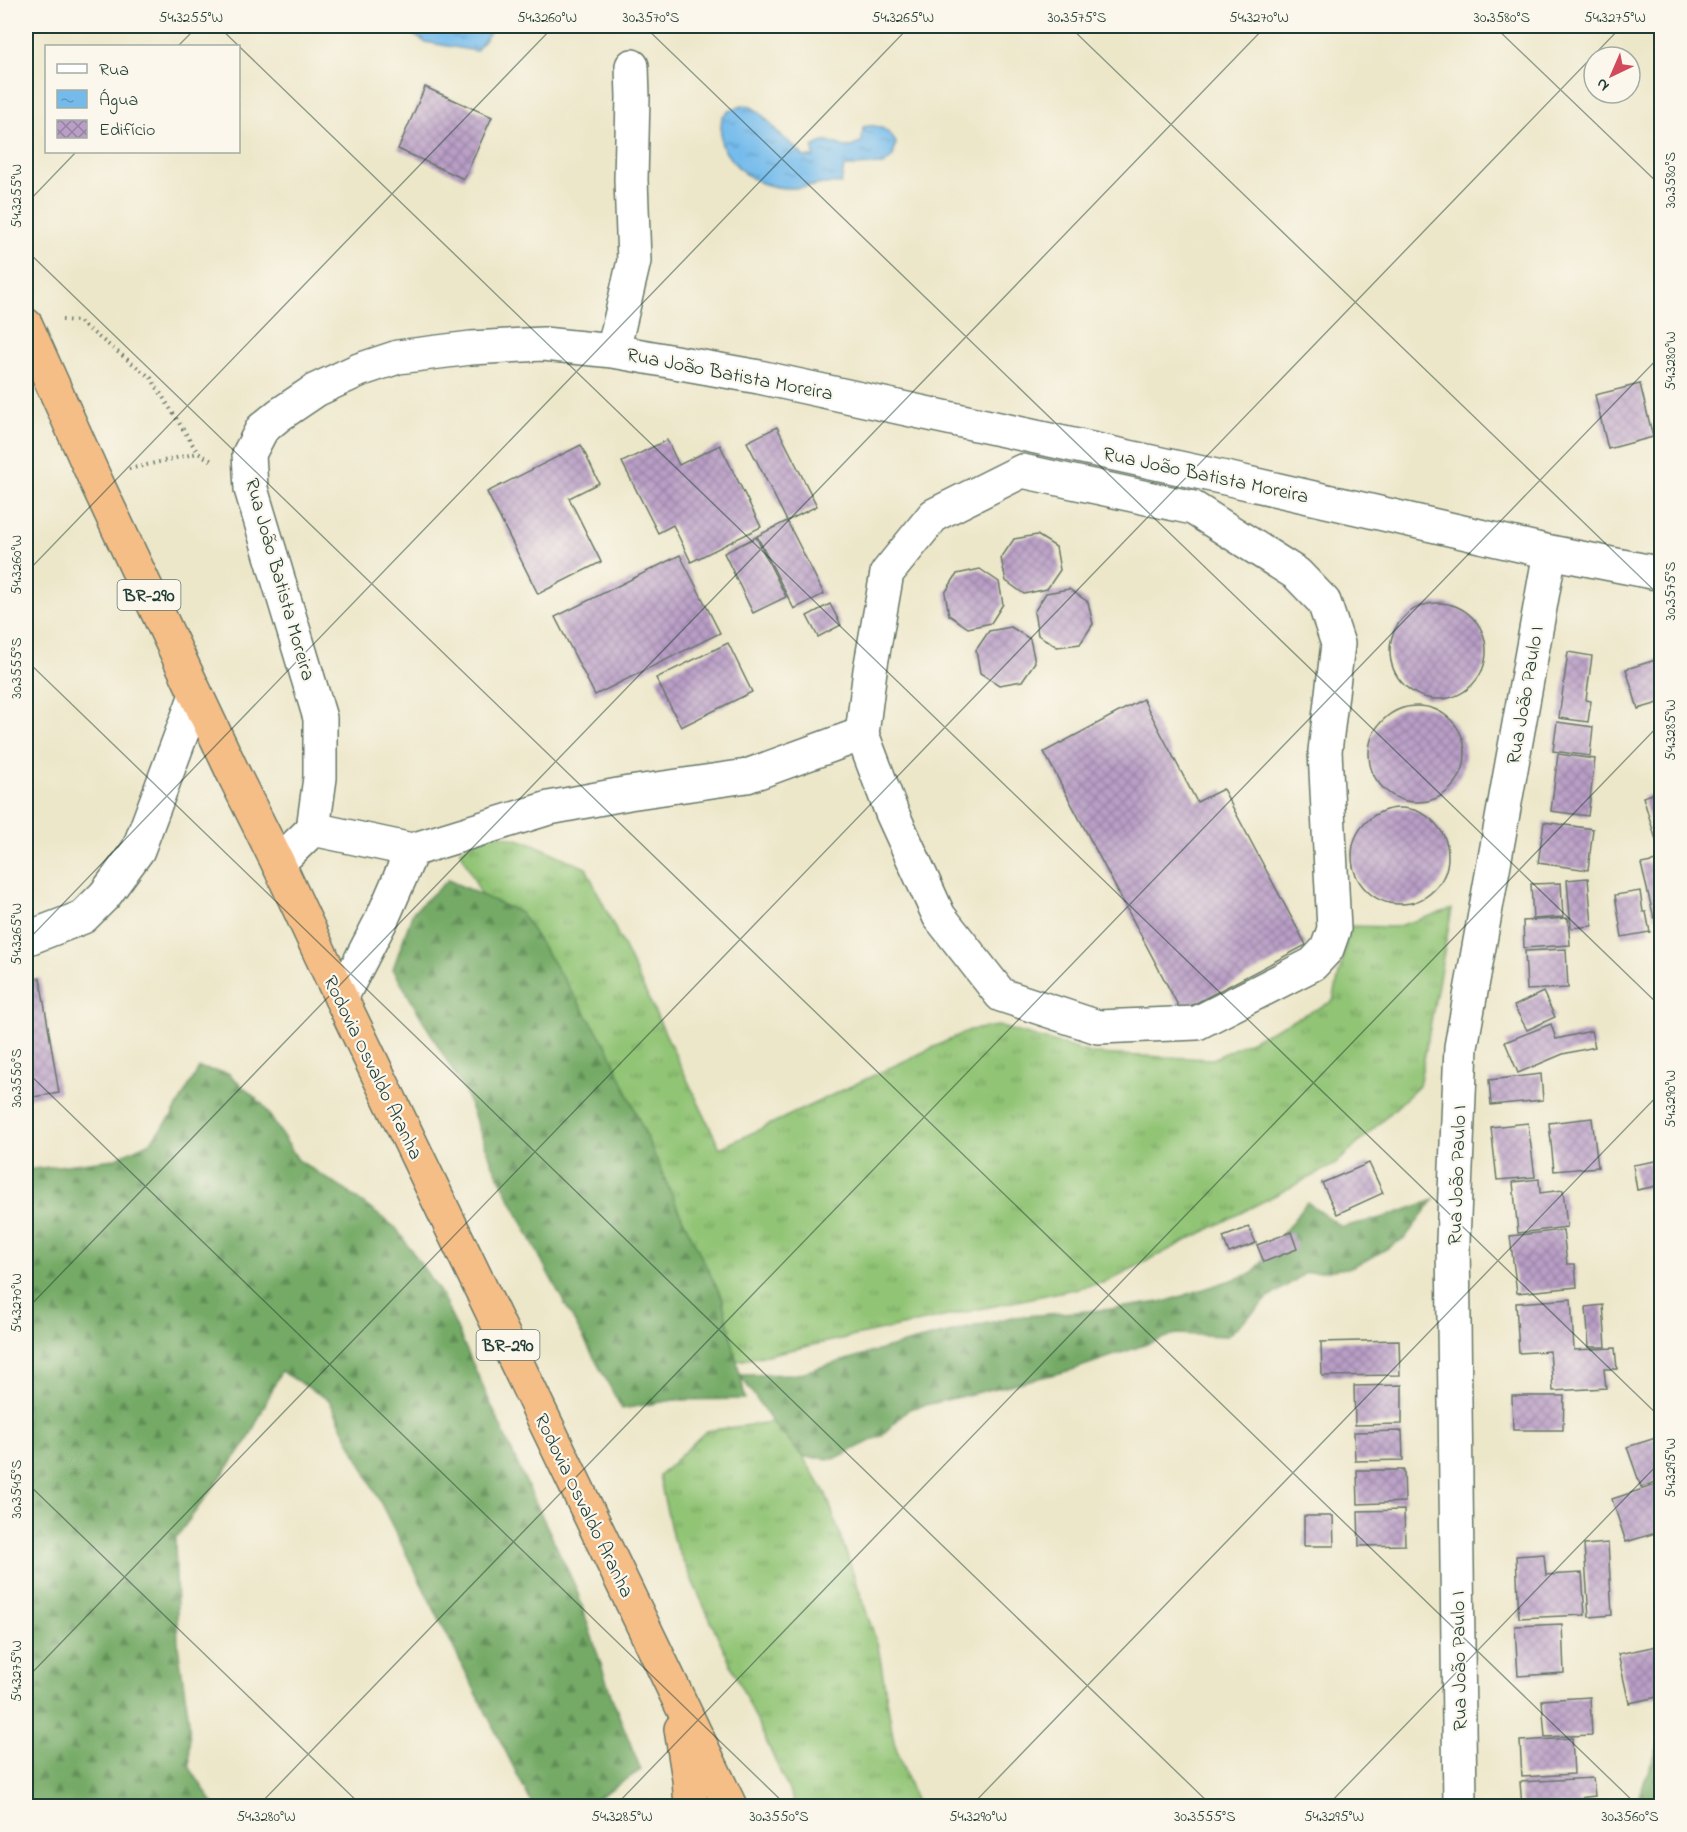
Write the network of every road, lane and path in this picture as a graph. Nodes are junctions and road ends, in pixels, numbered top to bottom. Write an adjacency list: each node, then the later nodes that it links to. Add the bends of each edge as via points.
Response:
1 (632, 66): 3 (street, via 634,261)
2 (35, 331): 4 (path, via 78,321 151,378); 6 (highway, Rodovia Osvaldo Aranha / BR-290)
3 (614, 351): 7 (street, Rua João Batista Moreira, via 759,377); 11 (street, Rua João Batista Moreira, via 543,344 398,357 316,390 262,429 249,454 251,489 320,718 320,778)
4 (198, 453): 5 (path); 6 (path)
5 (222, 467)
6 (94, 477): 9 (highway, Rodovia Osvaldo Aranha / BR-290)
7 (1550, 552): 8 (street, Rua João Batista Moreira); 19 (street, Rua João Paulo I, via 1461,1047 1453,1241)
8 (1662, 574)
9 (196, 695): 13 (highway, Rodovia Osvaldo Aranha / BR-290); 14 (street, via 138,850 105,896 83,917)
10 (862, 734): 10 (street, via 887,573 934,515 1022,471 1193,508 1297,574 1324,602 1338,644 1325,751 1334,929 1327,949 1313,964 1197,1023 1098,1027 1001,995 939,916 892,813); 12 (street, via 747,776 549,808)
11 (314, 829): 12 (street); 13 (street)
12 (412, 850): 15 (street)
13 (278, 863): 15 (highway, Rodovia Osvaldo Aranha / BR-290)
14 (26, 939)
15 (341, 999): 16 (highway, Rodovia Osvaldo Aranha / BR-290)
16 (675, 1691): 17 (highway); 18 (highway, Rodovia Osvaldo Aranha / BR-290)
17 (691, 1806)
18 (730, 1806)
19 (1460, 1806)

